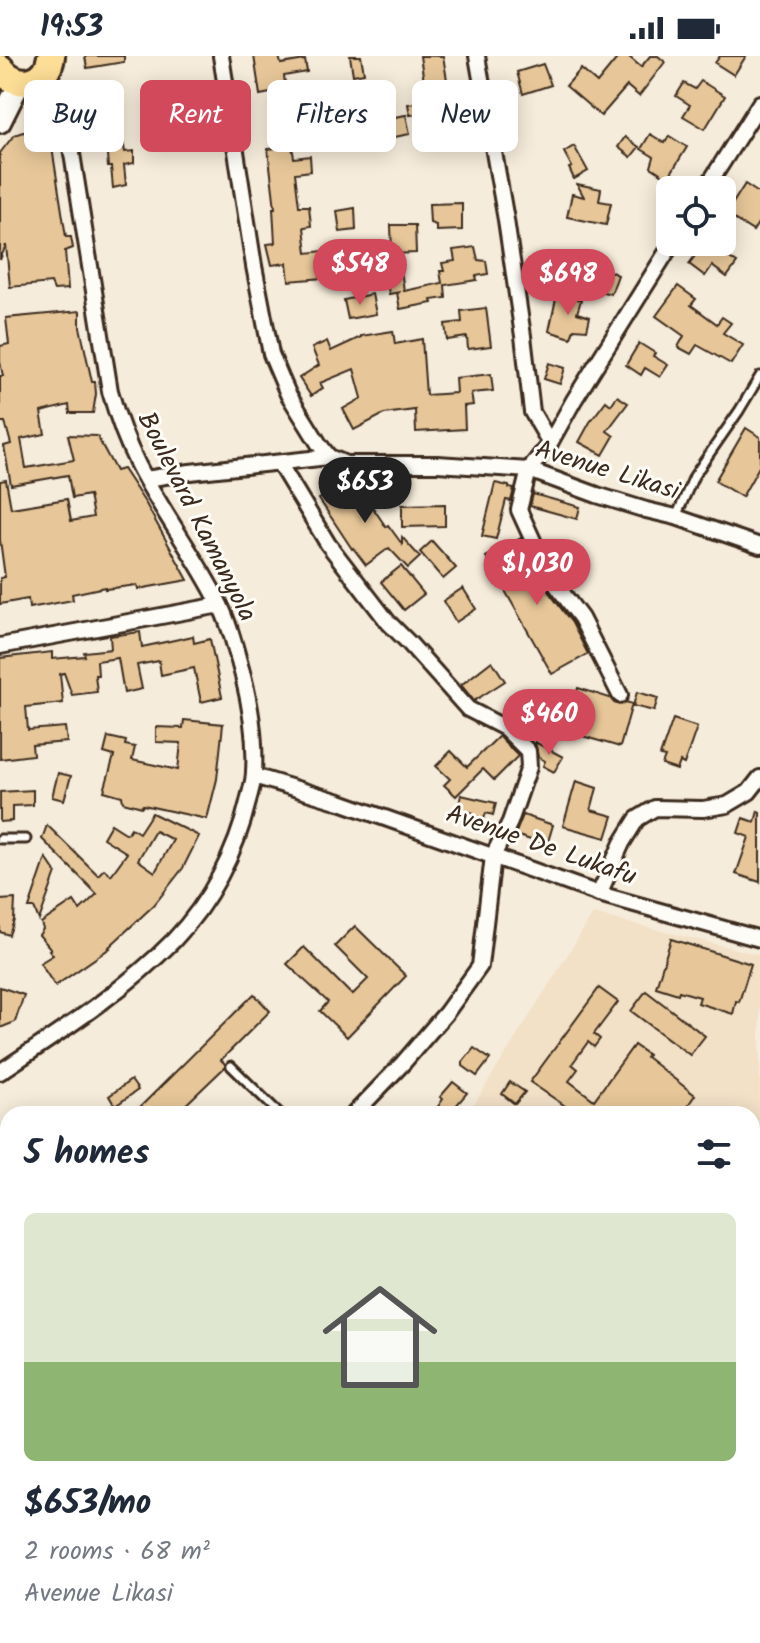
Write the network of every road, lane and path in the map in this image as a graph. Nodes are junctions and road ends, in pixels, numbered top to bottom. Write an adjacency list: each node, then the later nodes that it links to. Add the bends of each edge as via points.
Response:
1 (221, 56): 10 (street, via 271,354 288,394)
2 (477, 56): 9 (street, via 532,412)
3 (19, 71): 5 (main road); 13 (street, Boulevard Kamanyola, via 64,117 110,391)
4 (760, 103): 6 (street)
5 (0, 122)
6 (714, 176)
7 (664, 256): 9 (street)
8 (760, 376): 14 (lane, via 694,476)
9 (550, 443): 12 (street)
10 (329, 457): 11 (street, Avenue Likasi); 12 (street, Avenue Likasi, via 346,464)
11 (279, 463): 13 (street, Avenue Likasi); 23 (street, via 328,544 388,622 468,709 505,728 528,751 529,767)
12 (529, 470): 14 (street, Avenue Likasi); 18 (street, via 519,510)
13 (146, 479): 16 (street, Boulevard Kamanyola)
14 (676, 517): 15 (street, Avenue Likasi)
15 (760, 546)
16 (220, 605): 17 (street); 19 (street, Boulevard Kamanyola, via 249,701)
17 (0, 646)
18 (620, 695)
19 (254, 776): 23 (street, Avenue De Lukafu); 27 (street, Boulevard Kamanyola, via 234,847 193,918 119,990)
20 (760, 778): 24 (street, via 727,805 655,808 637,819)
21 (0, 839): 22 (lane)
22 (26, 839)
23 (493, 856): 24 (street, Avenue De Lukafu); 29 (street, via 480,966 446,1013)
24 (599, 894): 25 (street, Avenue De Lukafu)
25 (760, 939)
26 (231, 1066): 28 (lane)
27 (0, 1072)
28 (272, 1106)
29 (362, 1106)

